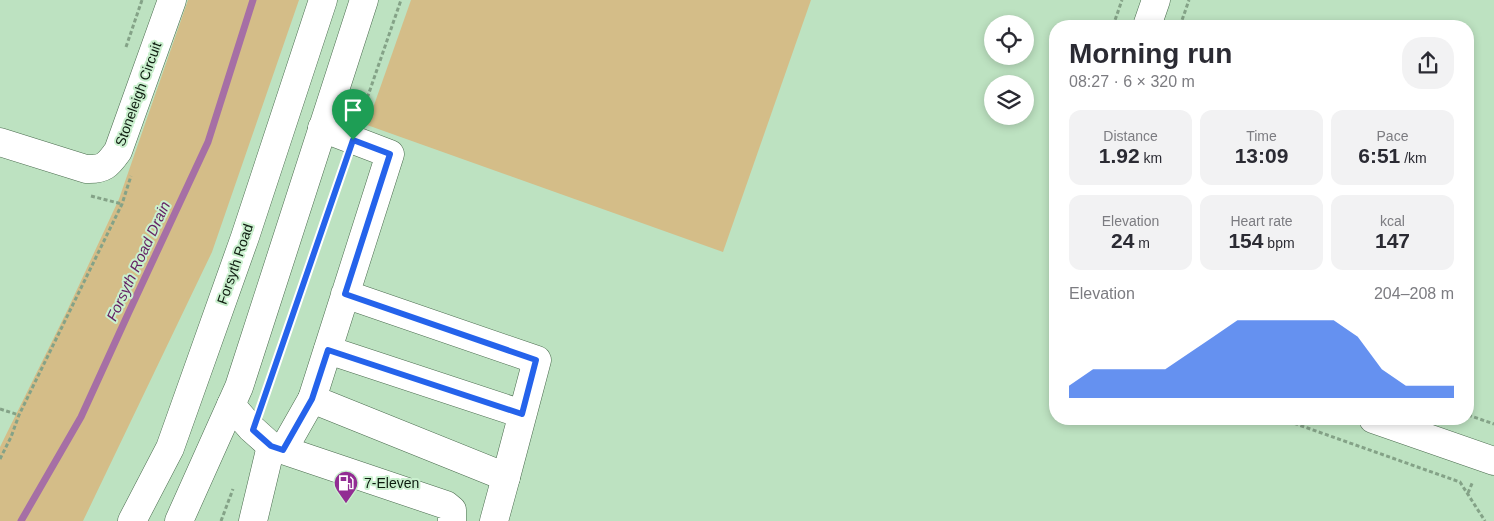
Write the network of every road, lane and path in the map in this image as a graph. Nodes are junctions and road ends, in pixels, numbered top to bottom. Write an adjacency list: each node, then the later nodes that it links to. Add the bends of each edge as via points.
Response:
1 (142, 0): 12 (path)
2 (172, 0): 15 (main road, Stoneleigh Circuit, via 118,152 104,167 86,168)
3 (323, 0): 34 (main road, Forsyth Road, via 170,448)
4 (364, 0): 13 (main road)
5 (401, 0): 14 (path)
6 (1122, 0): 9 (path)
7 (1156, 0): 10 (main road)
8 (1189, 0): 11 (path)
9 (1115, 20)
10 (1149, 20)
11 (1182, 20)
12 (124, 54)
13 (322, 128): 14 (main road); 21 (main road)
14 (353, 140): 17 (main road, via 390,154); 19 (path)
15 (0, 142)
16 (132, 176): 24 (path, via 122,204)
17 (345, 294): 18 (main road); 23 (main road, via 536,360)
18 (328, 350): 20 (main road); 23 (main road)
19 (269, 383)
20 (312, 399): 29 (main road); 32 (main road)
21 (231, 404): 29 (main road, via 251,428); 35 (main road)
22 (0, 409): 24 (path)
23 (522, 414): 32 (main road)
24 (19, 415): 30 (path)
25 (1474, 417): 26 (path)
26 (1494, 424)
27 (1299, 425): 40 (path, via 1460,482)
28 (1390, 425): 31 (main road)
29 (277, 448): 37 (main road); 38 (main road, via 446,504 452,510)
30 (0, 459)
31 (1494, 461)
32 (506, 477): 39 (main road)
33 (234, 484): 36 (path)
34 (132, 521)
35 (179, 521)
36 (221, 521)
37 (253, 521)
38 (452, 521)
39 (494, 521)
40 (1485, 521)

